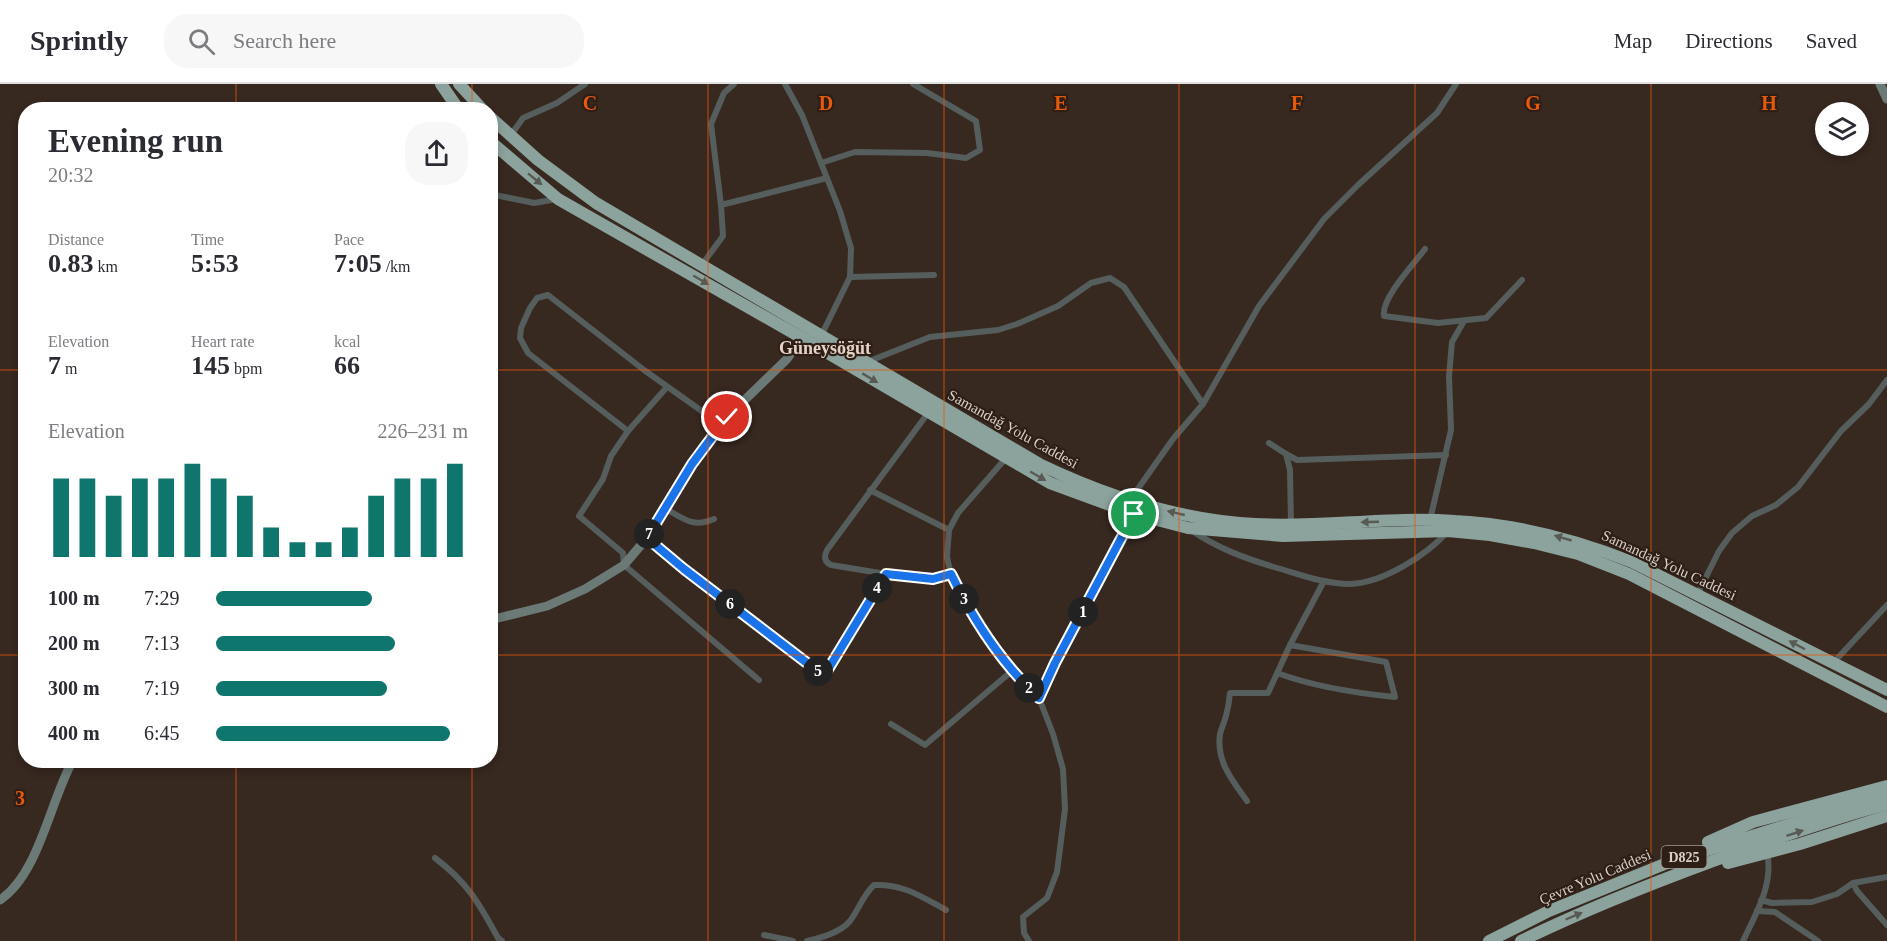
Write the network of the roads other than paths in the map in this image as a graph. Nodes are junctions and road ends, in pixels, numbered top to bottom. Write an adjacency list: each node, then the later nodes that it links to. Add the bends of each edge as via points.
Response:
1 (441, 84): 10 (highway)
2 (459, 84): 11 (highway)
3 (585, 84): 13 (street, via 557,103 523,118)
4 (734, 84): 19 (street, via 724,93 711,124)
5 (785, 84): 15 (street)
6 (913, 84): 15 (street, via 976,121 980,150 966,158 855,152)
7 (1456, 84): 31 (street, via 1437,113 1324,219 1259,306)
8 (1880, 84): 9 (street)
9 (1887, 99)
10 (453, 102)
11 (476, 102)
12 (498, 125): 13 (highway, Samandağ Yolu Caddesi)
13 (510, 136): 21 (highway, Samandağ Yolu Caddesi, via 596,203)
14 (498, 148): 18 (highway, Samandağ Yolu Caddesi, one-way to 18)
15 (821, 163): 16 (street)
16 (827, 178): 19 (street); 23 (street, via 852,248)
17 (498, 196): 18 (street, via 534,203)
18 (558, 199): 27 (highway, Samandağ Yolu Caddesi, one-way to 27)
19 (721, 205): 21 (street, via 723,236)
20 (1425, 249): 25 (street, via 1389,298 1384,316 1438,323)
21 (700, 266): 26 (highway, Samandağ Yolu Caddesi)
22 (934, 275): 23 (street)
23 (850, 277): 26 (street)
24 (1522, 280): 25 (street, via 1486,318)
25 (1464, 321): 37 (street, via 1452,342 1451,430)
26 (821, 336): 28 (highway, Samandağ Yolu Caddesi)
27 (802, 338): 32 (highway, Samandağ Yolu Caddesi, one-way to 32); 33 (street, via 787,359)
28 (867, 362): 31 (street, via 930,337 998,330 1017,324 1058,306 1091,283 1110,278 1124,287); 40 (highway, Samandağ Yolu Caddesi, via 1041,465)
29 (1887, 380): 54 (street, via 1798,487 1776,505 1752,516 1732,534)
30 (667, 387): 33 (street); 34 (street); 34 (street, via 548,295 537,298 521,328 520,338 528,353)
31 (1203, 404): 40 (street)
32 (928, 413): 38 (highway, Samandağ Yolu Caddesi); 39 (street)
33 (720, 424): 41 (street)
34 (628, 431): 50 (street, via 579,516 623,553)
35 (1269, 443): 36 (street)
36 (1286, 454): 37 (street, via 1297,460); 45 (street)
37 (1446, 455): 44 (street)
38 (1006, 458): 42 (highway, Samandağ Yolu Caddesi, one-way to 42, via 1050,483); 47 (street, via 958,513)
39 (870, 490): 47 (street); 51 (street, via 825,556 831,565)
40 (1129, 500): 45 (highway, Samandağ Yolu Caddesi, one-way to 40, via 1217,520)
41 (666, 508): 43 (street, via 691,523); 49 (street)
42 (1134, 514): 46 (highway, Samandağ Yolu Caddesi); 63 (street)
43 (714, 519)
44 (1430, 520): 45 (highway, Samandağ Yolu Caddesi, one-way to 45); 54 (highway, Samandağ Yolu Caddesi, one-way to 44, via 1611,553 1546,533)
45 (1292, 524)
46 (1188, 528): 48 (highway, Samandağ Yolu Caddesi, via 1283,536); 53 (street, via 1226,551)
47 (949, 530): 52 (street, via 946,557)
48 (1448, 531): 53 (street, via 1435,546 1372,580 1350,584); 64 (highway, Samandağ Yolu Caddesi, via 1534,543 1619,570)
49 (647, 538): 50 (street); 51 (street, via 824,676)
50 (624, 565): 56 (street, via 547,606); 61 (street)
51 (886, 574): 52 (street, via 933,579)
52 (951, 574): 59 (street, via 971,611)
53 (1324, 581): 57 (street)
54 (1698, 593): 58 (highway, Samandağ Yolu Caddesi, one-way to 54)
55 (1887, 604): 58 (street)
56 (498, 618)
57 (1290, 645): 60 (street); 60 (street, via 1386,662 1395,697 1347,692)
58 (1833, 663): 62 (highway, Samandağ Yolu Caddesi)
59 (1013, 670): 63 (street); 65 (street, via 925,745)
60 (1277, 673): 69 (street, via 1268,693 1230,693 1221,731 1219,746 1224,766)
61 (759, 680)
62 (1887, 690)
63 (1039, 698): 87 (street, via 1063,769 1065,809 1056,872 1047,898 1023,917)
64 (1887, 707)
65 (891, 724)
66 (70, 768): 78 (street, via 29,866 11,893)
67 (1887, 786): 74 (highway, via 1753,822)
68 (1887, 794): 74 (highway, Çevre Yolu Caddesi / D825)
69 (1247, 801)
70 (1887, 804): 75 (highway, Çevre Yolu Caddesi / D825, one-way to 70)
71 (1887, 816): 72 (highway)
72 (1767, 852): 75 (highway); 79 (street, via 1768,883)
73 (435, 858): 84 (street, via 457,875 480,904)
74 (1672, 861): 88 (highway, Çevre Yolu Caddesi / D825, via 1549,911)
75 (1677, 875): 89 (highway, Çevre Yolu Caddesi / D825, one-way to 75)
76 (1887, 877): 77 (street)
77 (1853, 883): 79 (street, via 1837,894 1812,902); 82 (street)
78 (0, 900)
79 (1761, 900): 81 (street)
80 (946, 910): 86 (street, via 904,888 874,885 864,894 849,922 825,937)
81 (1756, 911): 90 (street); 91 (street, via 1775,912)
82 (1887, 925)
83 (764, 935): 85 (street)
84 (498, 940)
85 (793, 941)
86 (807, 941)
87 (1029, 941)
88 (1489, 941)
89 (1521, 941)
90 (1743, 941)
91 (1818, 941)

